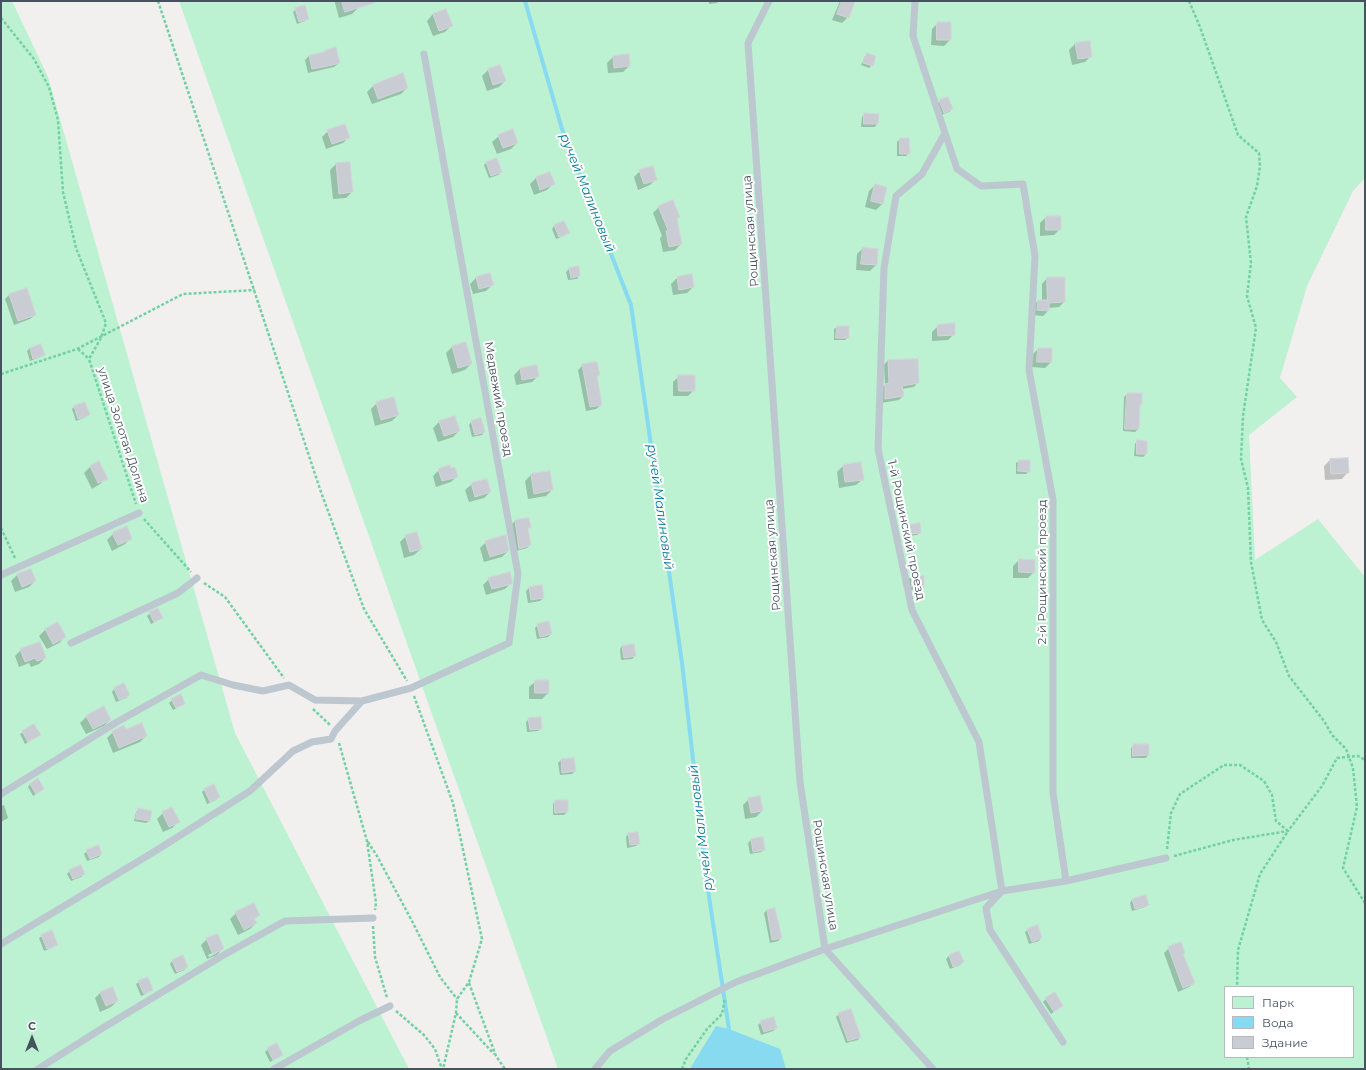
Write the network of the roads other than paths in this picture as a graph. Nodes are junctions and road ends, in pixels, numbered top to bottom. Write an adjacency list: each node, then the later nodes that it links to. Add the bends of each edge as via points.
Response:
1 (769, 1): 16 (lane, Рощинская улица, via 748,43 800,782)
2 (915, 1): 4 (lane, via 913,36)
3 (424, 54): 9 (lane, Медвежий проезд, via 518,574 509,643 411,688)
4 (945, 133): 12 (lane, 2-й Рощинский проезд, via 957,169 981,186 1023,184 1034,249 1029,370 1053,500 1053,793); 13 (lane, 1-й Рощинский проезд, via 922,174 896,196 884,268 878,449 912,610 980,742)
5 (139, 513): 6 (lane)
6 (1, 575)
7 (197, 578): 8 (lane, via 178,593)
8 (71, 643)
9 (362, 701): 10 (lane, via 315,700 289,685 263,691 201,675 117,722); 15 (lane, via 330,739 312,742 293,751 250,791)
10 (1, 794)
11 (1166, 858): 12 (lane)
12 (1066, 880): 13 (lane)
13 (1002, 891): 16 (lane); 18 (lane, via 986,908 990,930)
14 (373, 918): 19 (lane, via 286,920 222,956)
15 (1, 944)
16 (825, 949): 21 (lane, via 736,982 662,1019 610,1052); 22 (lane, Рощинская улица)
17 (390, 1006): 20 (lane)
18 (1063, 1042)
19 (38, 1069)
20 (274, 1069)
21 (595, 1069)
22 (933, 1069)

